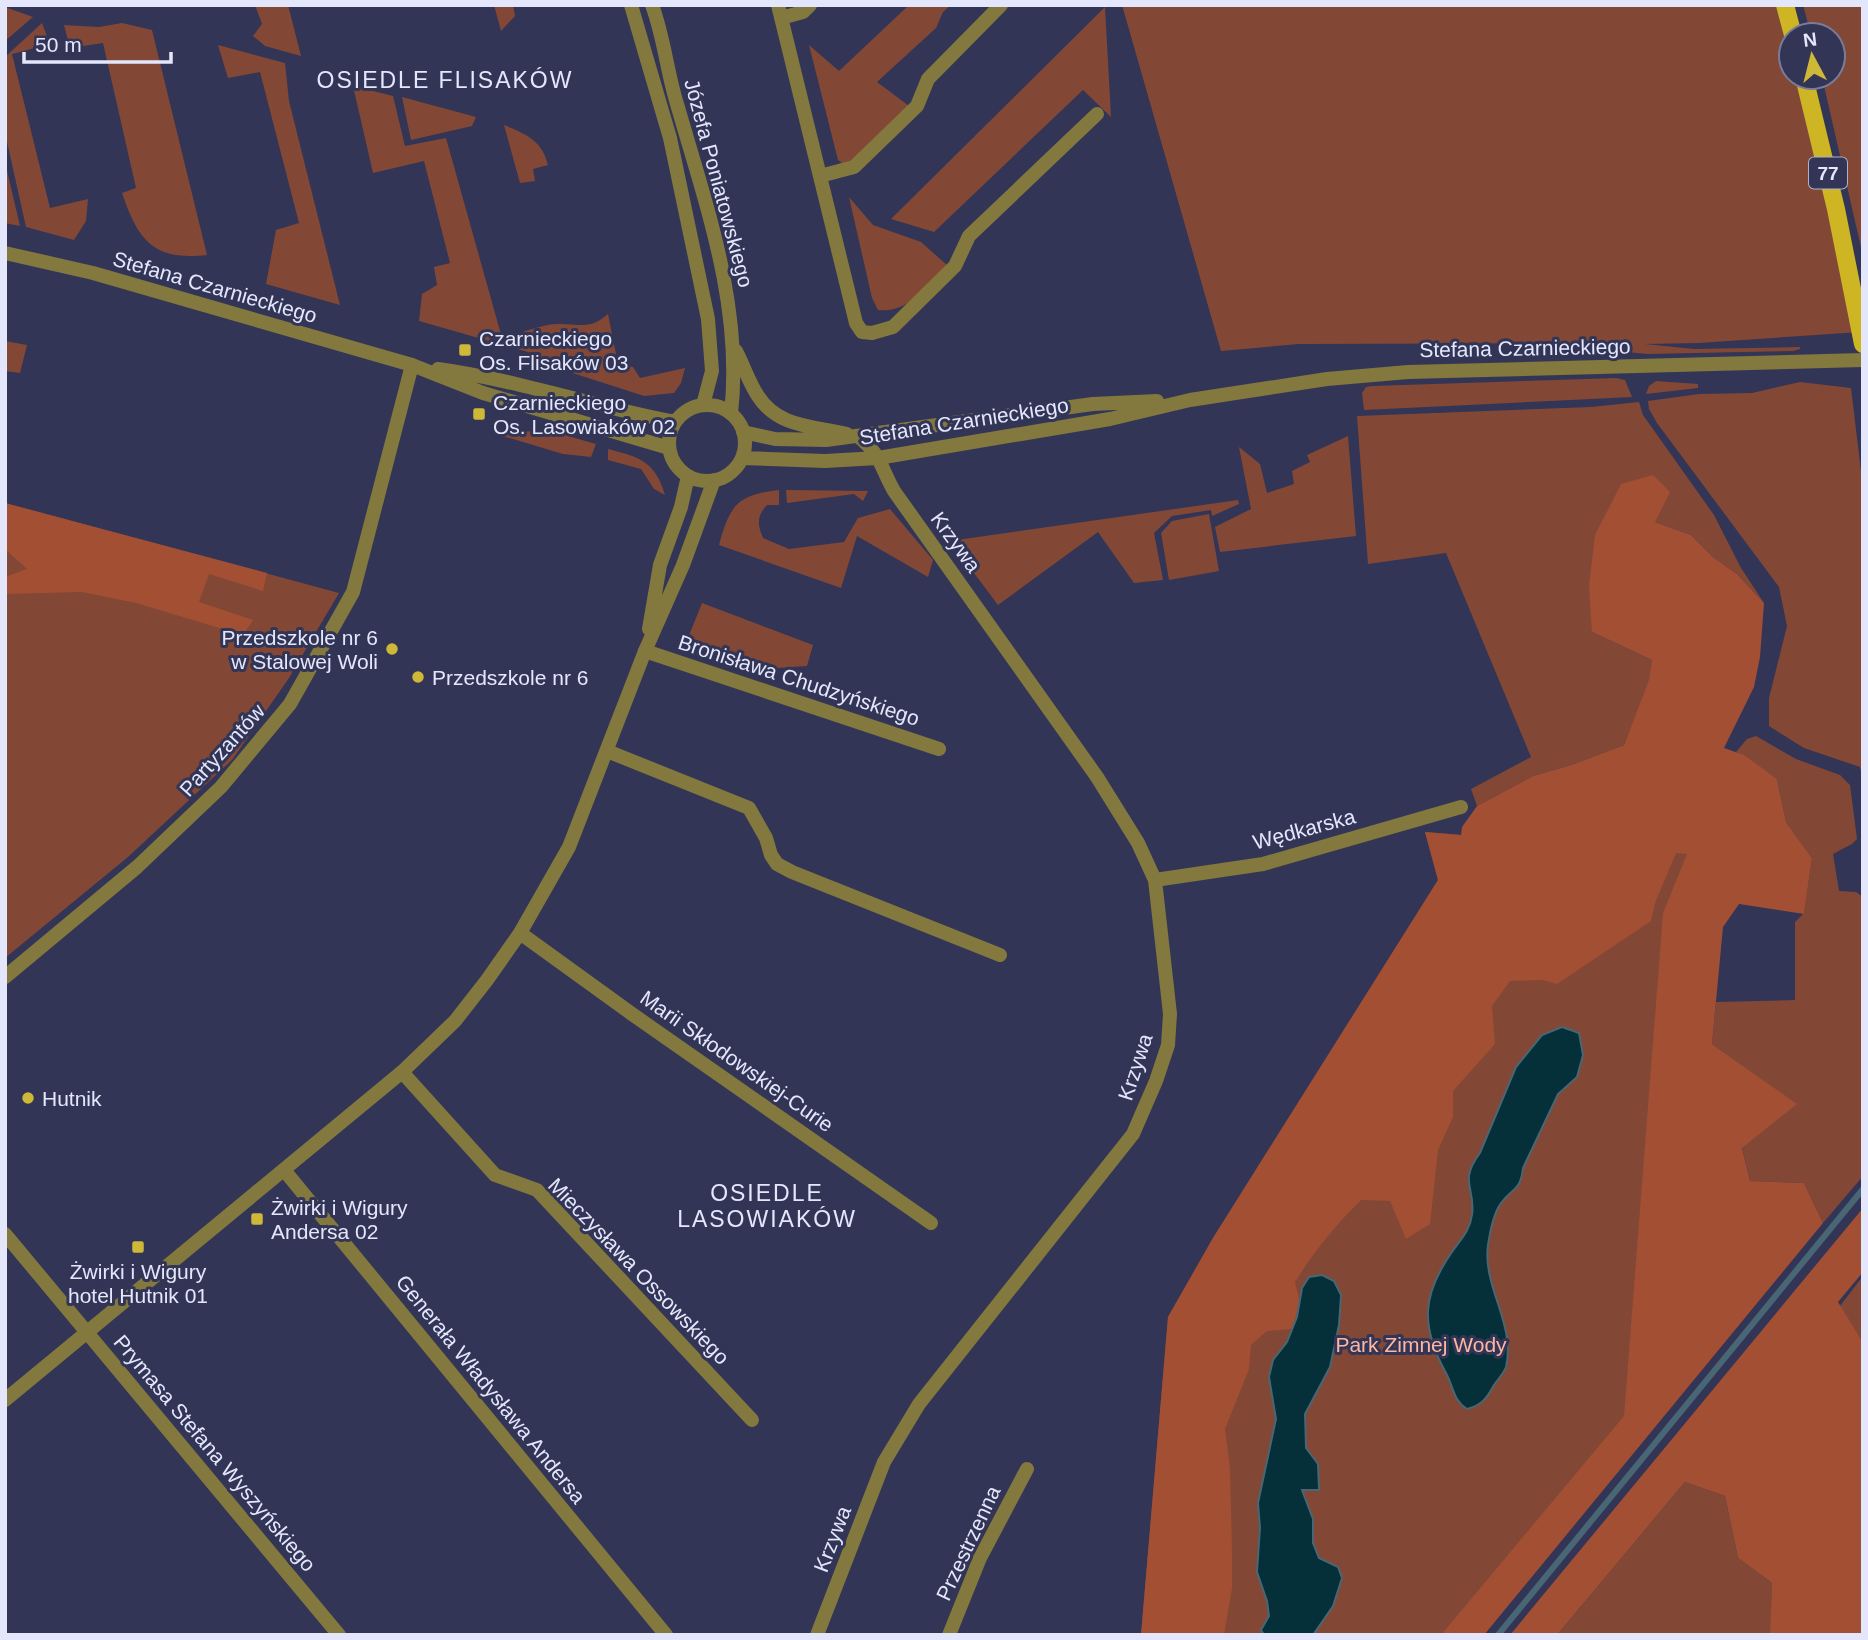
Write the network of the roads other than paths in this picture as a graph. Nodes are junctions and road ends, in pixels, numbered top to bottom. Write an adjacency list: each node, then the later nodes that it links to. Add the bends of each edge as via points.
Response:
1 (631, 5): 15 (street, Józefa Poniatowskiego, via 670,138 708,319 712,371)
2 (652, 5): 11 (street, Józefa Poniatowskiego, via 706,201)
3 (810, 5): 5 (street, via 803,12)
4 (1001, 5): 8 (street, via 928,79 917,106 854,167)
5 (780, 12): 8 (street)
6 (1807, 91): 10 (main road, 77)
7 (1097, 114): 8 (street, via 969,236 955,266 893,327 872,333 862,332 856,323)
8 (820, 176)
9 (5, 253): 13 (street, Stefana Czarnieckiego, via 93,273)
10 (1863, 344)
11 (734, 348): 16 (street, Józefa Poniatowskiego); 19 (street, via 756,393 777,416 800,426)
12 (1863, 360): 14 (street, Stefana Czarnieckiego, via 1408,372)
13 (412, 365): 17 (street, Stefana Czarnieckiego, via 489,376); 20 (street, Stefana Czarnieckiego, via 483,393); 32 (street, Partyzantów, via 354,592 290,704 193,814)
14 (1190, 400): 19 (street, Stefana Czarnieckiego, via 1093,404); 22 (street, Stefana Czarnieckiego, via 1110,419)
15 (703, 405): 16 (street); 17 (street)
16 (732, 414): 18 (street)
17 (675, 422): 20 (street)
18 (743, 432): 19 (street, Stefana Czarnieckiego, via 775,439); 21 (street)
19 (859, 437): 22 (street, Krzywa)
20 (669, 448): 23 (street, via 672,459)
21 (742, 458): 22 (street, Stefana Czarnieckiego); 24 (street, via 726,476)
22 (878, 458): 29 (street, Krzywa, via 894,491 1097,777)
23 (688, 476): 24 (street); 25 (street, via 660,565)
24 (714, 480): 25 (street, via 684,565)
25 (645, 651): 26 (street, Bronisława Chudzyńskiego); 27 (street)
26 (939, 749)
27 (607, 751): 30 (street, via 569,847); 31 (street, via 750,808 777,864 792,872)
28 (1461, 807): 29 (street, Wędkarska, via 1263,864)
29 (1155, 880): 43 (street, Krzywa, via 1170,1014 1168,1045 1133,1134 919,1404 884,1462)
30 (520, 933): 33 (street, via 455,1020); 35 (street, Marii Skłodowskiej-Curie)
31 (1000, 955)
32 (5, 977)
33 (402, 1072): 34 (street); 39 (street, Mieczysława Ossowskiego, via 495,1175 537,1190)
34 (284, 1170): 37 (street); 42 (street, Generała Władysława Andersa)
35 (931, 1223)
36 (5, 1234): 37 (street, Prymasa Stefana Wyszyńskiego)
37 (87, 1333): 38 (street); 41 (street, Prymasa Stefana Wyszyńskiego)
38 (5, 1400)
39 (752, 1420)
40 (1027, 1469): 44 (street, Przestrzenna, via 980,1559)
41 (339, 1635)
42 (666, 1635)
43 (817, 1635)
44 (949, 1635)

